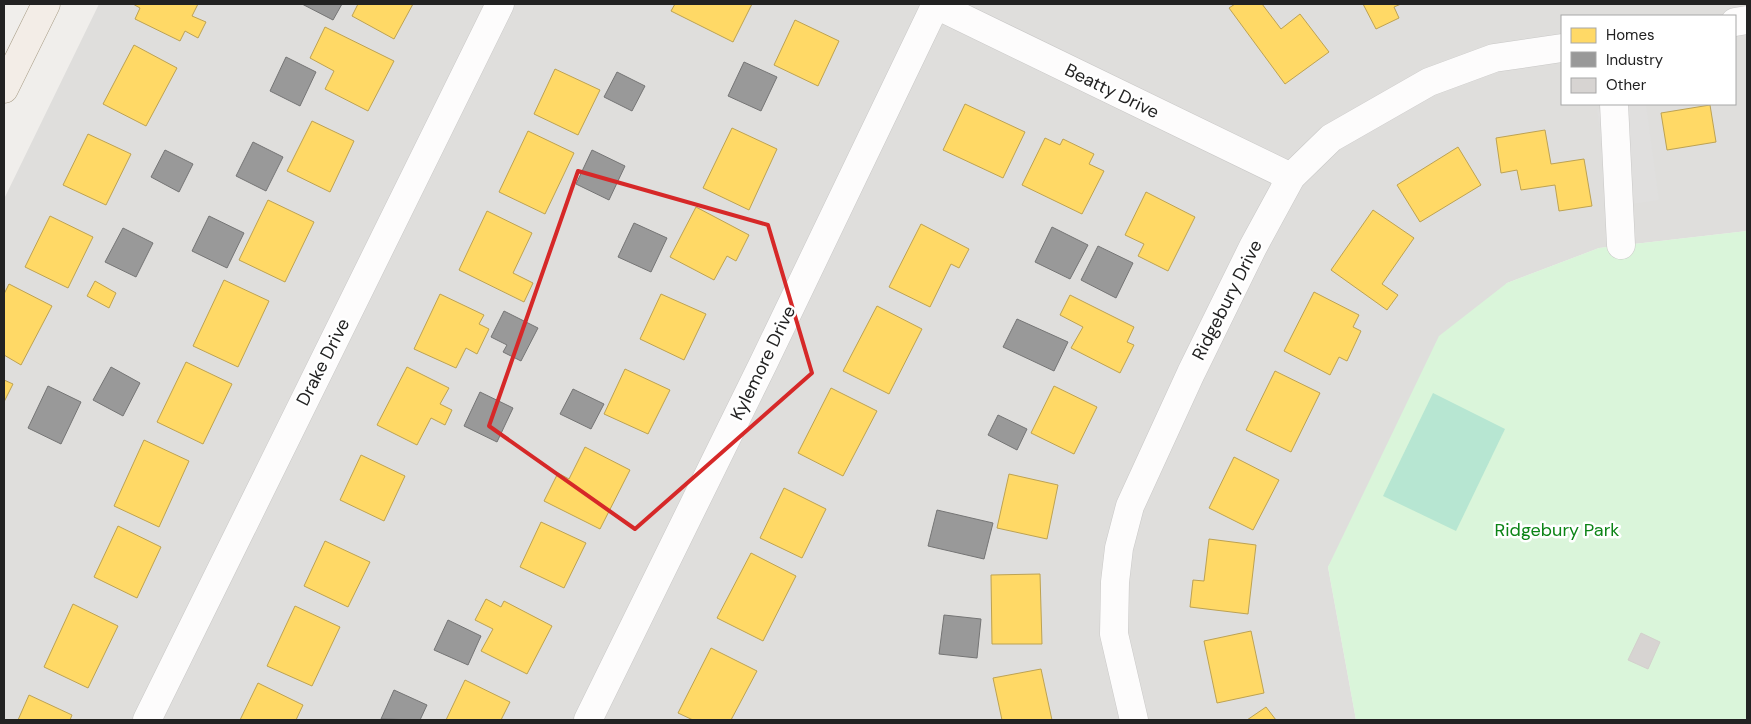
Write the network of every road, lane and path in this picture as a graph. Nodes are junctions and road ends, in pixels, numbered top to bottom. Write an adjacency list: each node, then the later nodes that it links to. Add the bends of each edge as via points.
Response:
1 (500, 4): 9 (street, Drake Drive)
2 (935, 4): 7 (street, Beatty Drive); 10 (street, Kylemore Drive)
3 (41, 6): 5 (main road)
4 (1561, 48): 7 (street, Ridgebury Drive, via 1494,58 1428,82 1331,138)
5 (4, 89)
6 (1614, 105): 8 (street)
7 (1291, 177): 11 (street, Ridgebury Drive, via 1195,365 1130,506 1119,548 1114,634)
8 (1621, 245)
9 (147, 720)
10 (588, 720)
11 (1134, 720)

